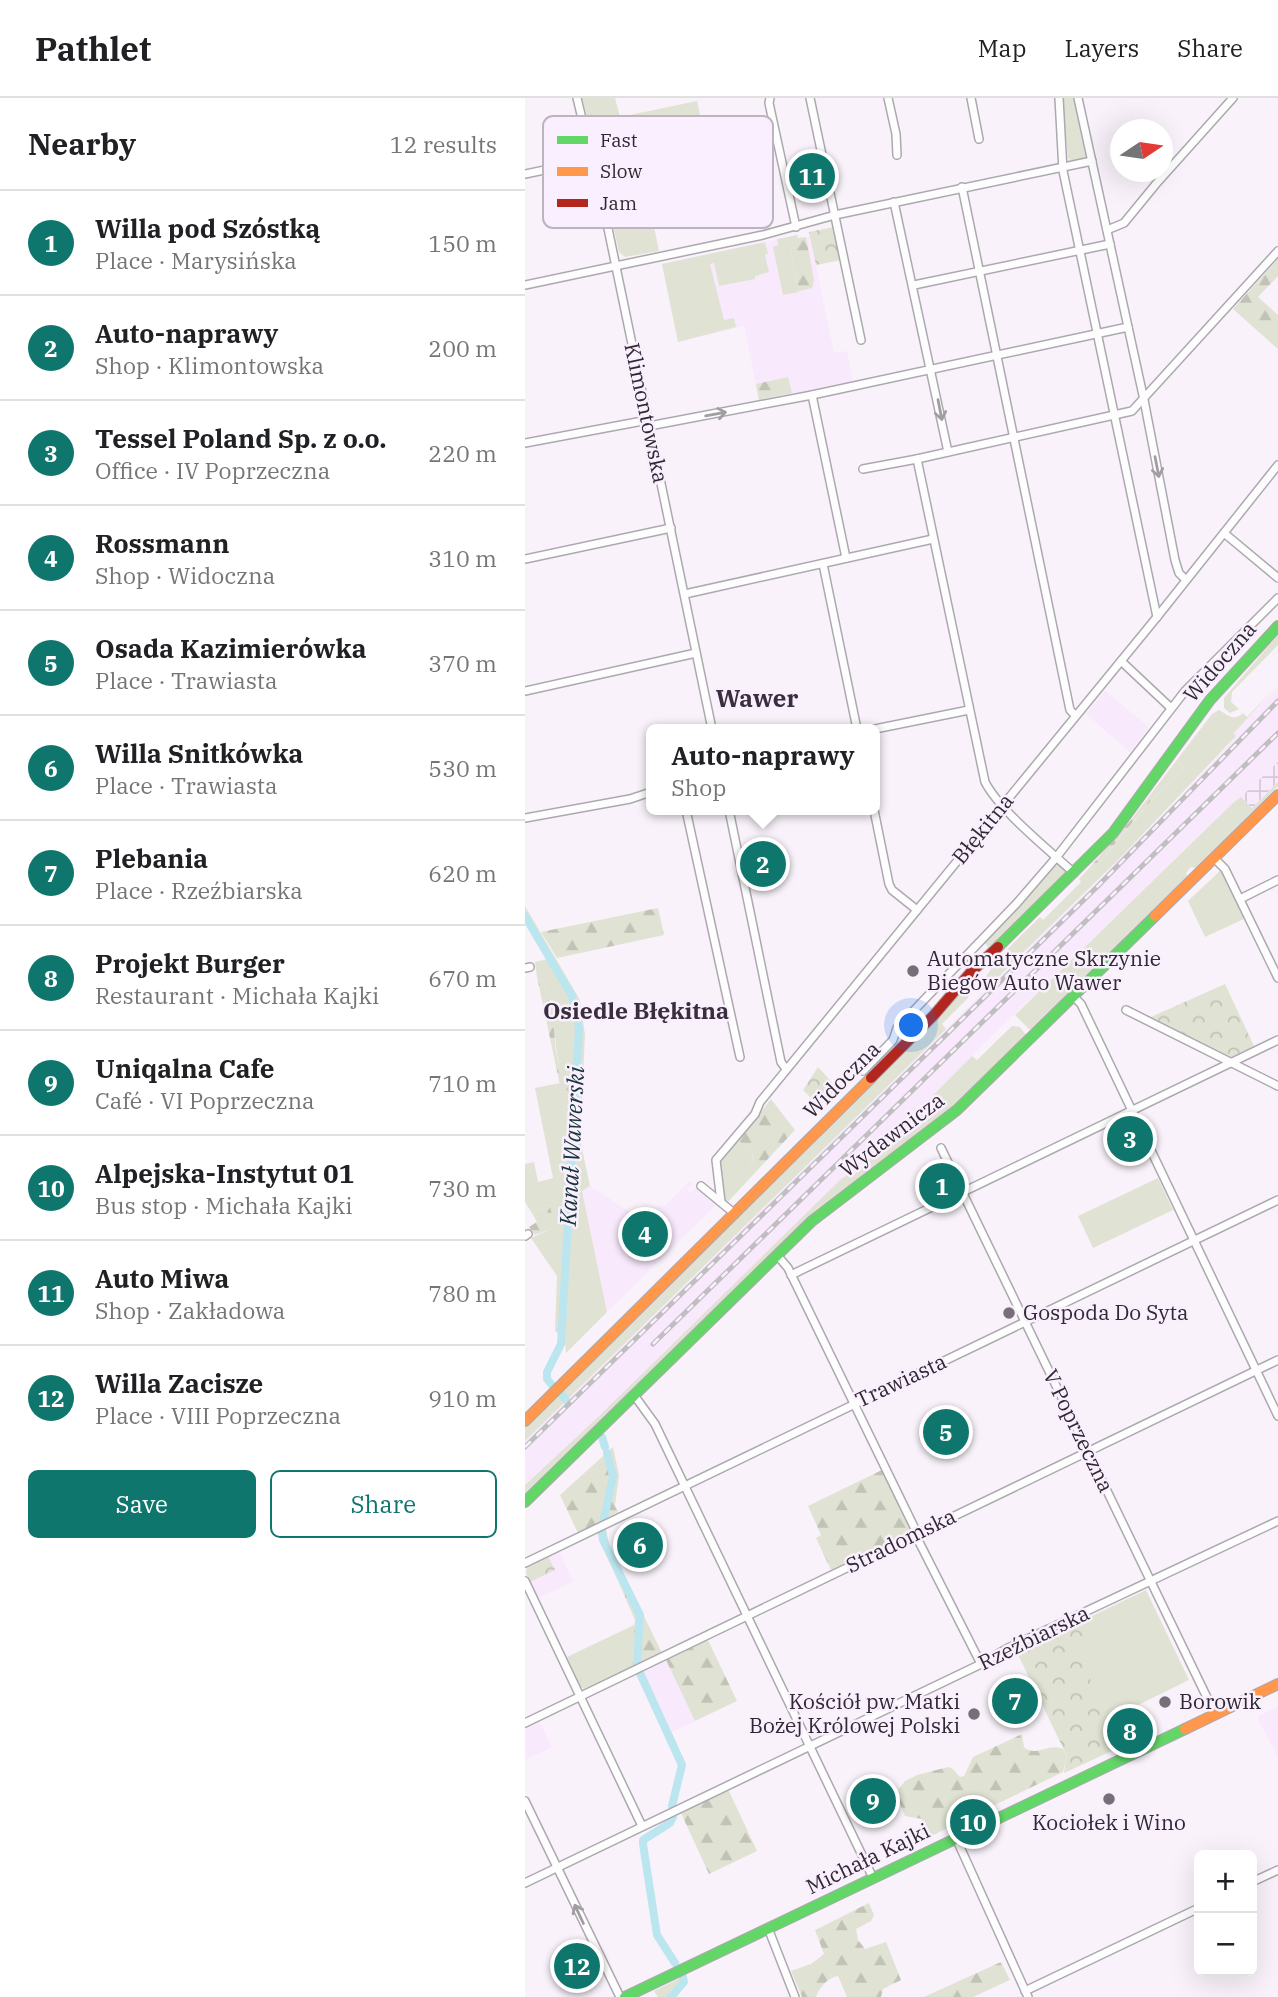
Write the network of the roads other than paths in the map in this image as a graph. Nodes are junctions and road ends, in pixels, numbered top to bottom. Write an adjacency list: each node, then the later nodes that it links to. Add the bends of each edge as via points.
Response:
1 (577, 98): 9 (street, Klimontowska)
2 (770, 98): 10 (street)
3 (810, 98): 20 (street)
4 (888, 98): 13 (street)
5 (971, 98): 12 (street)
6 (1059, 98): 15 (street)
7 (1077, 98): 14 (street)
8 (1233, 98): 23 (street, via 1124,223)
9 (581, 116)
10 (772, 116)
11 (773, 121): 21 (street)
12 (979, 139)
13 (897, 155)
14 (1092, 160): 15 (street); 23 (street)
15 (1063, 167): 18 (street); 25 (street)
16 (543, 170): 17 (street)
17 (525, 174)
18 (962, 187): 19 (street); 28 (street)
19 (894, 202): 20 (street); 30 (street)
20 (835, 215): 21 (street); 33 (street)
21 (796, 227): 27 (street)
22 (607, 228): 27 (street, Klimontowska)
23 (1107, 230): 24 (street)
24 (1110, 244): 25 (street); 31 (street)
25 (1079, 251): 28 (street); 32 (street)
26 (1278, 251): 37 (street)
27 (615, 265): 29 (street); 39 (street, Klimontowska)
28 (979, 271): 30 (street); 34 (street)
29 (525, 285)
30 (913, 285): 35 (street)
31 (1128, 327): 32 (street); 37 (street)
32 (1097, 333): 34 (street); 38 (street)
33 (861, 340)
34 (996, 354): 35 (street); 40 (street)
35 (930, 368): 36 (street); 42 (street, one-way to 42)
36 (812, 395): 39 (street, one-way to 36); 49 (street)
37 (1144, 400): 38 (street, via 1132,411); 53 (street, one-way to 53, via 1175,560)
38 (1114, 416): 40 (street); 56 (street)
39 (649, 423): 41 (street); 46 (street, Klimontowska)
40 (1014, 438): 42 (street); 63 (street, via 1070,710)
41 (525, 443)
42 (948, 452): 43 (street)
43 (916, 459): 45 (street); 48 (street)
44 (1278, 466): 47 (street, Błękitna)
45 (863, 469)
46 (671, 528): 50 (street); 54 (street, Klimontowska)
47 (1224, 533): 52 (street); 53 (street, Błękitna)
48 (933, 539): 49 (street); 62 (street)
49 (846, 558): 51 (street)
50 (525, 559)
51 (823, 564): 54 (street); 65 (street)
52 (1278, 578)
53 (1186, 580): 56 (street, Błękitna)
54 (684, 594): 58 (street, Klimontowska)
55 (1278, 598): 61 (street, Widoczna)
56 (1157, 617): 59 (street, Błękitna)
57 (1278, 625): 76 (main road, Widoczna, via 1221,687 1113,833)
58 (696, 653): 60 (street); 64 (street, Klimontowska)
59 (1121, 661): 61 (street); 63 (street, Błękitna)
60 (525, 691)
61 (1171, 708): 74 (street, Widoczna)
62 (968, 710): 66 (street); 69 (street, via 985,782)
63 (1075, 715): 69 (street, Błękitna)
64 (711, 724)
65 (856, 724)
66 (880, 728)
67 (646, 794): 73 (street)
68 (1278, 795): 75 (main road, Wydawnicza)
69 (1002, 805): 74 (street); 79 (street, Błękitna)
70 (687, 815): 84 (street)
71 (730, 815): 86 (street)
72 (875, 815): 79 (street, via 889,884)
73 (525, 818)
74 (1056, 857): 76 (street); 87 (street, Widoczna)
75 (1214, 858): 78 (street); 81 (main road, Wydawnicza)
76 (1074, 873): 95 (main road, Widoczna)
77 (1278, 880): 78 (street)
78 (1240, 899): 80 (street)
79 (917, 910): 86 (street, Błękitna)
80 (1278, 978)
81 (1073, 996): 89 (street); 97 (main road, Wydawnicza, via 957,1110 824,1211)
82 (1126, 1010): 85 (street)
83 (1278, 1040): 85 (street)
84 (740, 1057)
85 (1230, 1062): 88 (street); 89 (street)
86 (786, 1069): 94 (street, Błękitna, via 716,1160)
87 (863, 1070)
88 (1278, 1086)
89 (1132, 1110): 92 (street); 96 (street)
90 (941, 1148): 92 (street, V Poprzeczna)
91 (701, 1186): 94 (street)
92 (963, 1191): 98 (street); 99 (street, V Poprzeczna)
93 (1278, 1200): 96 (street, Trawiasta)
94 (721, 1202): 95 (street)
95 (735, 1214): 105 (main road, Widoczna)
96 (1194, 1241): 99 (street, Trawiasta); 101 (street)
97 (777, 1255): 98 (street); 102 (main road, Wydawnicza)
98 (791, 1275): 103 (street)
99 (1026, 1322): 103 (street, Trawiasta); 106 (street, V Poprzeczna)
100 (1278, 1360): 101 (street, Stradomska)
101 (1256, 1370): 104 (street); 106 (street, Stradomska)
102 (634, 1395): 107 (street, via 655,1424); 108 (main road, Wydawnicza)
103 (855, 1403): 107 (street, Trawiasta); 110 (street)
104 (1278, 1416)
105 (525, 1421)
106 (1088, 1451): 110 (street, Stradomska); 113 (street, V Poprzeczna)
107 (685, 1486): 111 (street, Trawiasta); 114 (street)
108 (525, 1502)
109 (1278, 1521): 113 (street, Rzeźbiarska)
110 (916, 1533): 114 (street, Stradomska); 115 (street)
111 (525, 1563)
112 (525, 1581): 117 (street)
113 (1150, 1582): 115 (street, Rzeźbiarska); 118 (street, V Poprzeczna)
114 (747, 1616): 117 (street, Stradomska); 120 (street)
115 (981, 1664): 120 (street, Rzeźbiarska)
116 (1278, 1684): 118 (main road, Michała Kajki)
117 (580, 1696): 119 (street, Stradomska); 122 (street)
118 (1215, 1714): 123 (main road, Michała Kajki)
119 (525, 1723)
120 (809, 1745): 122 (street, Rzeźbiarska); 126 (street)
121 (525, 1801): 124 (street)
122 (642, 1826): 124 (street, Rzeźbiarska)
123 (956, 1838): 126 (main road, Michała Kajki); 131 (street)
124 (557, 1867): 128 (street, Rzeźbiarska); 132 (street, one-way to 124)
125 (1278, 1870): 127 (street)
126 (873, 1878): 130 (main road, Michała Kajki)
127 (1257, 1880)
128 (525, 1883)
129 (1194, 1910): 131 (street)
130 (768, 1928): 133 (main road, Michała Kajki); 134 (street)
131 (1026, 1994)
132 (620, 1997)
133 (625, 1997)
134 (795, 1997)

